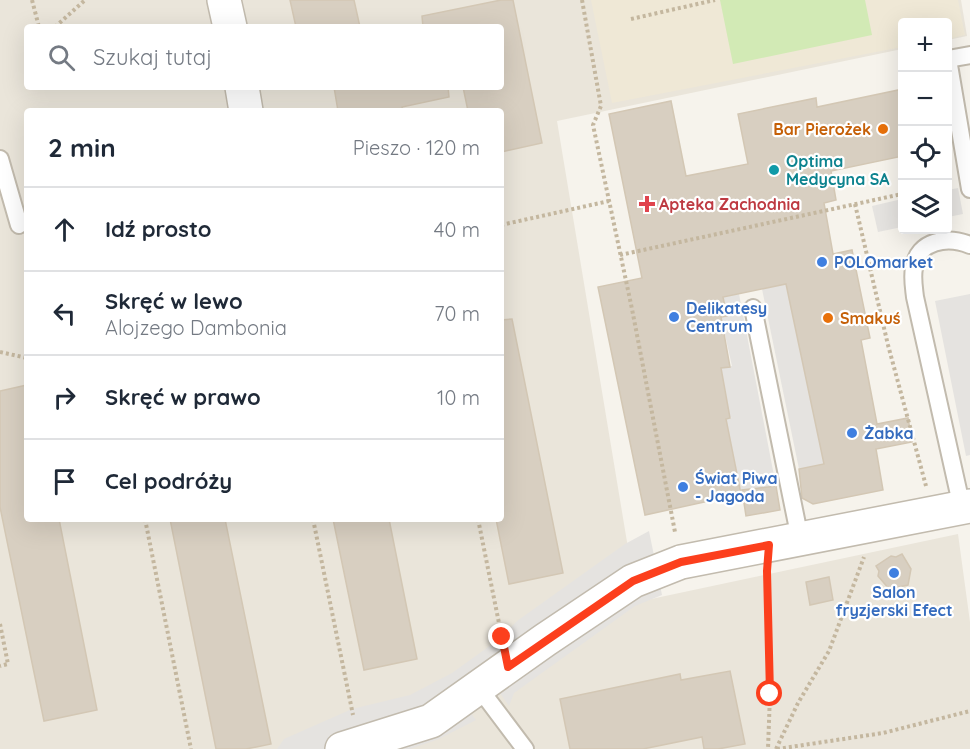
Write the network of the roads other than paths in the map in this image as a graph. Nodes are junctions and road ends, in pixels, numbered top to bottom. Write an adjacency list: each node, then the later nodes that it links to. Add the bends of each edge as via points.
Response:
1 (224, 0): 2 (street)
2 (229, 24)
3 (970, 55): 7 (lane, via 948,59)
4 (242, 90): 5 (street)
5 (246, 108)
6 (0, 159): 8 (lane)
7 (970, 189)
8 (19, 225)
9 (970, 245): 11 (lane, via 951,239 927,244 914,267 915,297)
10 (753, 308): 12 (lane)
11 (955, 509): 12 (street)
12 (800, 539): 13 (street, via 681,562 633,581)
13 (479, 688): 14 (street, via 431,721); 15 (lane)
14 (351, 746)
15 (525, 749)

